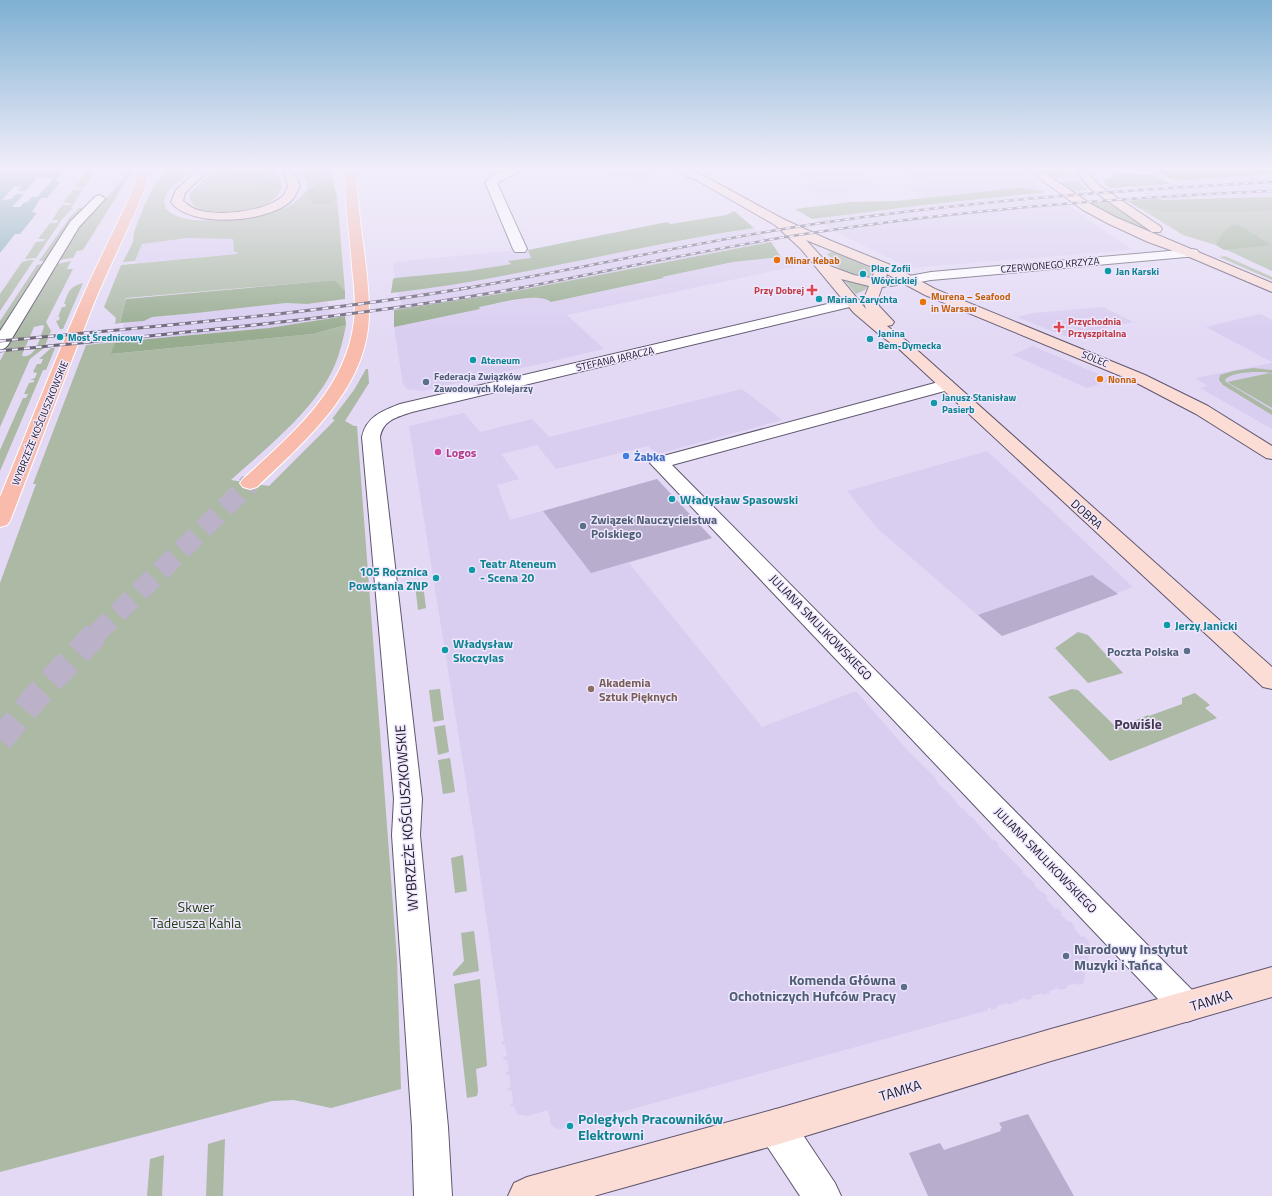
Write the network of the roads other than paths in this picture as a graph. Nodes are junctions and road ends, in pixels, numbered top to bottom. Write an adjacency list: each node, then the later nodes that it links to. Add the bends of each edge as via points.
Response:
1 (73, 226): 19 (street)
2 (121, 226): 25 (main road, WYBRZEŻE KOŚCIUSZKOWSKIE, via 87,303)
3 (355, 226): 24 (main road, via 361,322 355,353 341,385 329,401 297,438)
4 (510, 226): 9 (street)
5 (783, 226): 12 (street)
6 (787, 226): 10 (street)
7 (1124, 226): 11 (street)
8 (1152, 226): 11 (street)
9 (520, 249)
10 (841, 250): 12 (street, via 823,251); 13 (street)
11 (1192, 253): 15 (street, CZERWONEGO KRZYŻA, via 939,275); 17 (street)
12 (814, 256): 14 (street)
13 (878, 265): 15 (street); 16 (street, via 881,273)
14 (825, 269): 16 (street); 18 (street)
15 (909, 280): 16 (street); 23 (street, SOLEC, via 930,292 1139,378 1202,410)
16 (876, 286): 18 (street); 20 (street, DOBRA, via 870,301 871,306 897,331)
17 (1272, 288)
18 (853, 302): 20 (street, DOBRA, via 867,317); 22 (street, STEFANA JARACZA, via 406,408)
19 (0, 345)
20 (903, 345): 21 (street, DOBRA)
21 (946, 385): 26 (street, DOBRA); 28 (street, JULIANA SMULIKOWSKIEGO, via 659,463)
22 (380, 419): 30 (street, WYBRZEŻE KOŚCIUSZKOWSKIE, via 374,425 371,437 408,799 406,835)
23 (1272, 454)
24 (250, 484)
25 (0, 521)
26 (1272, 682)
27 (1272, 982): 28 (street, TAMKA)
28 (1187, 1007): 29 (street, TAMKA)
29 (776, 1127): 31 (street, TAMKA); 32 (street)
30 (433, 1196)
31 (527, 1196)
32 (822, 1196)

